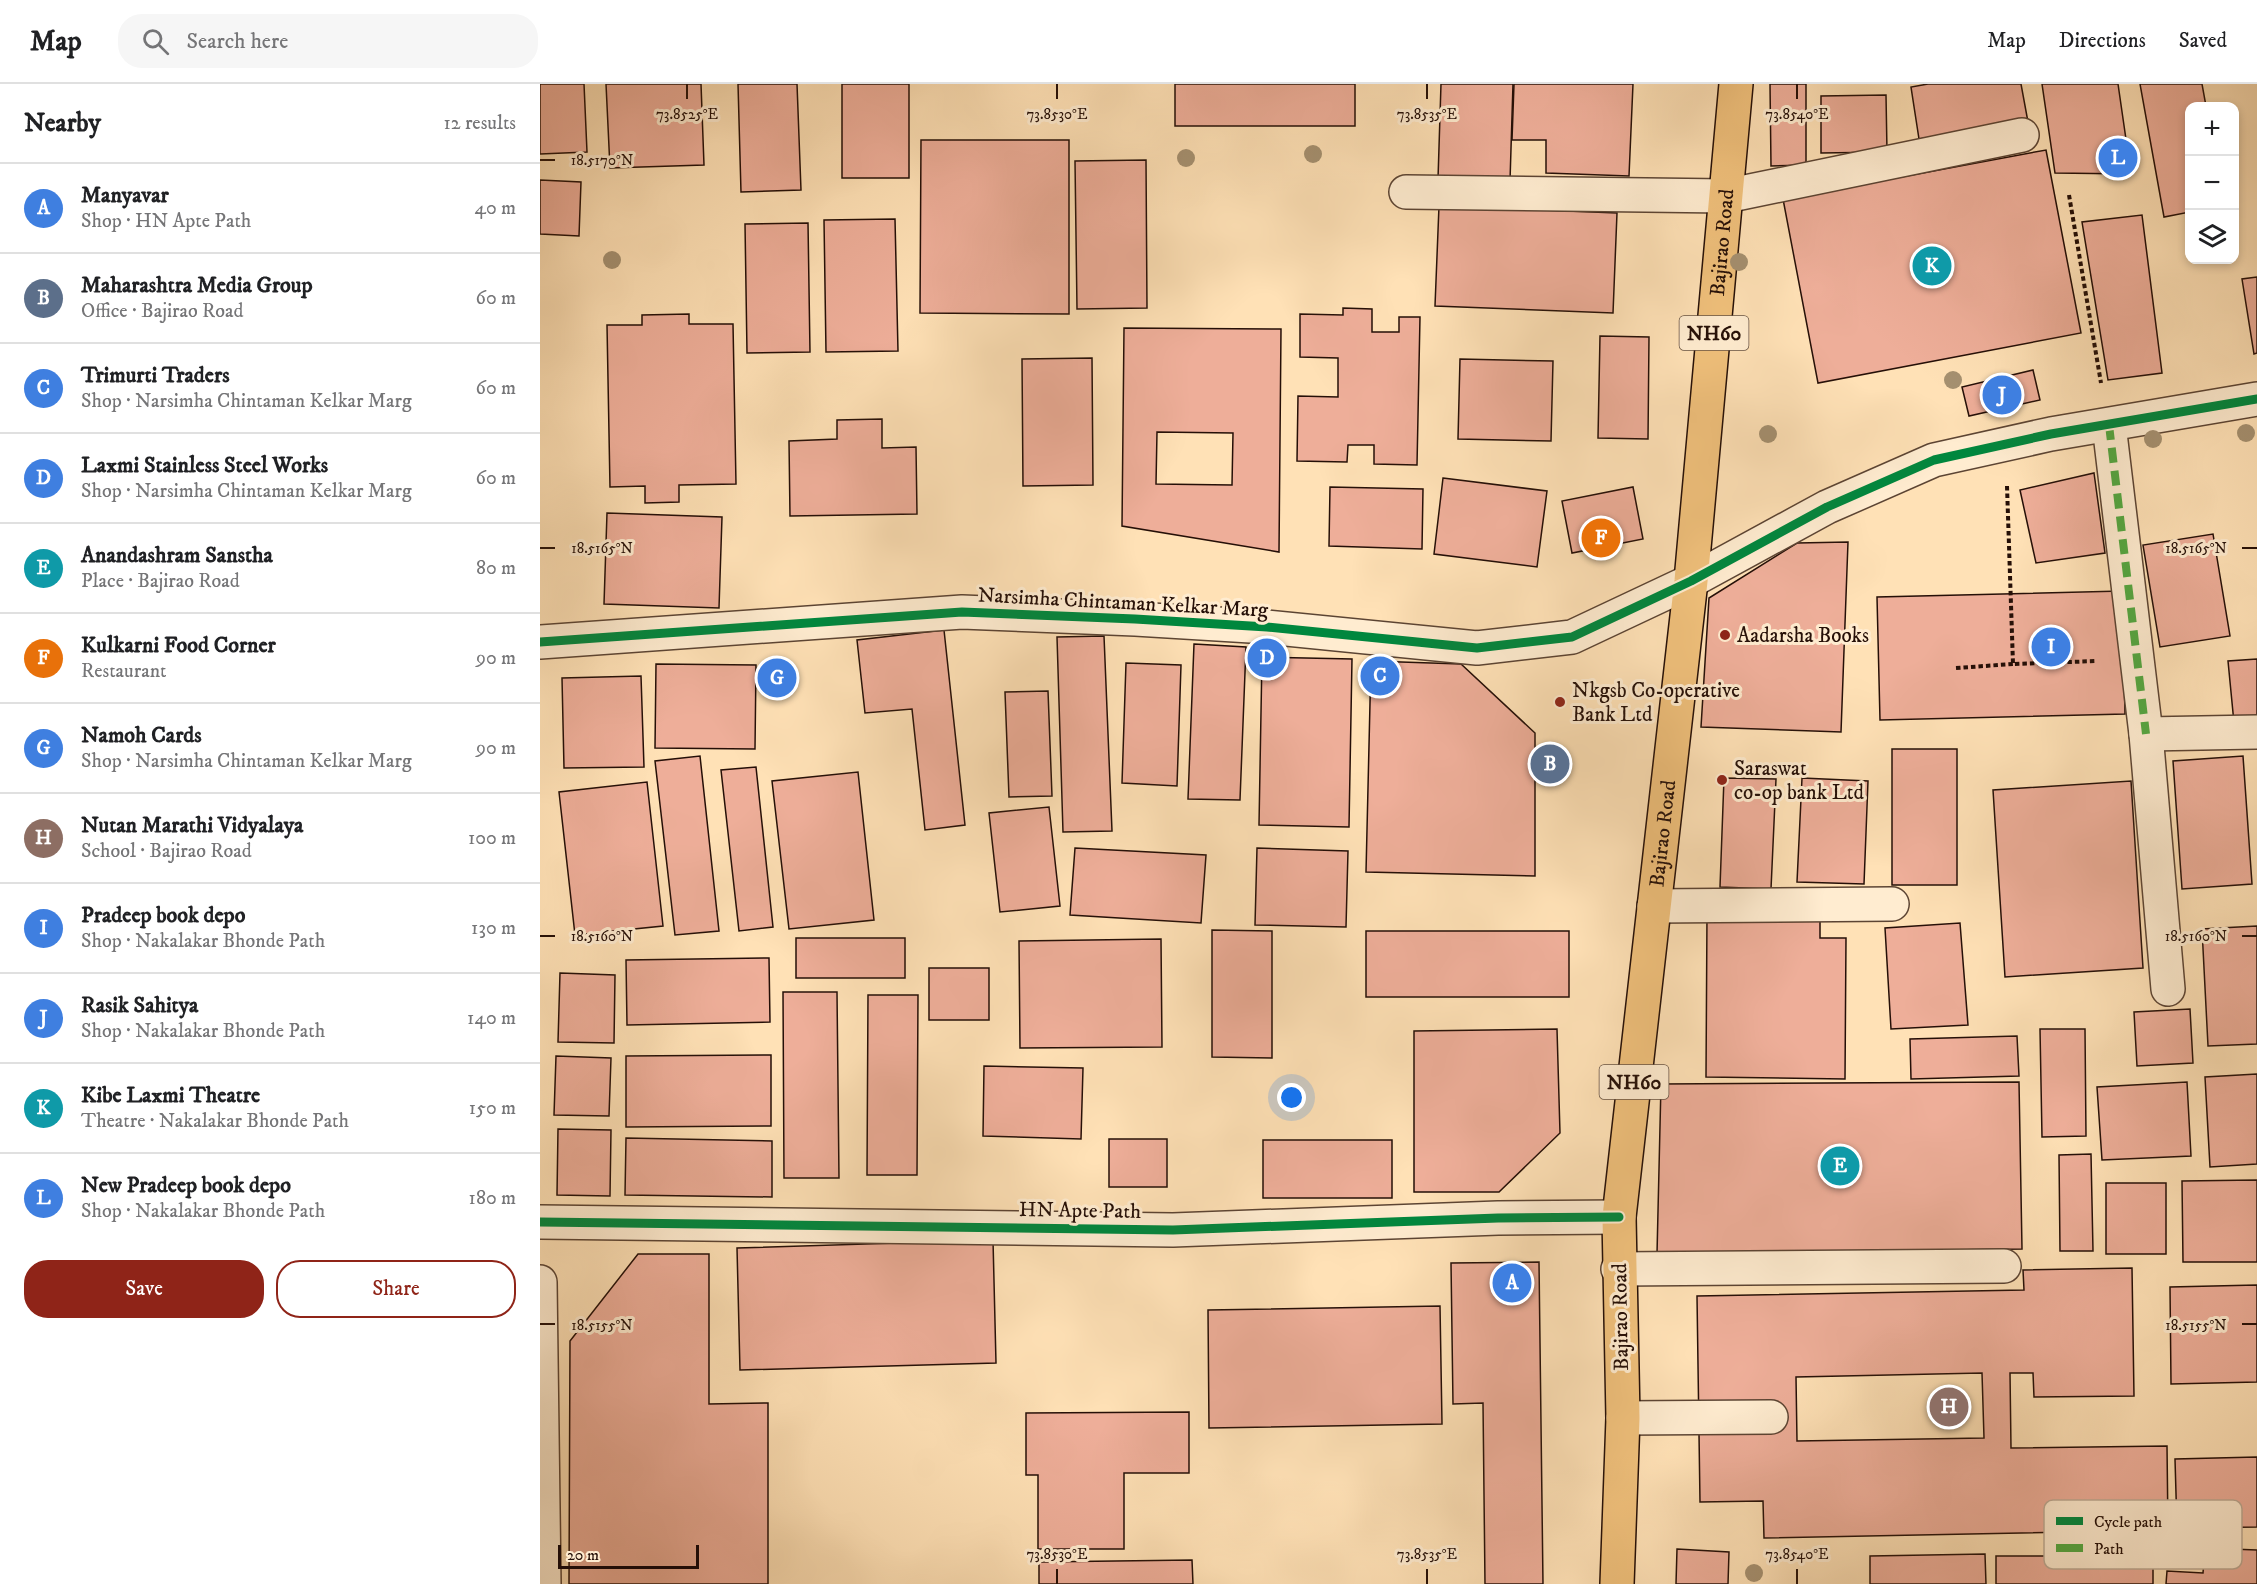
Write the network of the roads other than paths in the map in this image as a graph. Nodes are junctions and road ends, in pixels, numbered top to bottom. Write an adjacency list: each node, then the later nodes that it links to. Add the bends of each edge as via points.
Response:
1 (1736, 84): 4 (highway, Bajirao Road / NH60)
2 (2022, 135): 4 (street)
3 (1406, 192): 4 (street)
4 (1726, 196): 7 (highway, Bajirao Road / NH60)
5 (2257, 399): 6 (street, Narsimha Chintaman Kelkar Marg)
6 (2109, 425): 7 (street, Narsimha Chintaman Kelkar Marg, via 1934,459 1827,507); 10 (street)
7 (1691, 581): 8 (street, Narsimha Chintaman Kelkar Marg, via 1572,637 1477,648 1267,627 962,612); 12 (highway, Bajirao Road / NH60)
8 (540, 642)
9 (2257, 732): 10 (street)
10 (2146, 734): 13 (street)
11 (1892, 904): 12 (street)
12 (1654, 906): 14 (highway, Bajirao Road / NH60)
13 (2168, 989)
14 (1619, 1217): 15 (street, HN Apte Path, via 1173,1230); 17 (highway, Bajirao Road / NH60)
15 (540, 1222)
16 (2004, 1266): 17 (street)
17 (1618, 1269): 20 (highway, Bajirao Road / NH60)
18 (540, 1282): 19 (street)
19 (540, 1328): 22 (street)
20 (1623, 1418): 21 (street); 23 (highway, Bajirao Road / NH60)
21 (1772, 1418)
22 (544, 1584)
23 (1617, 1584)

